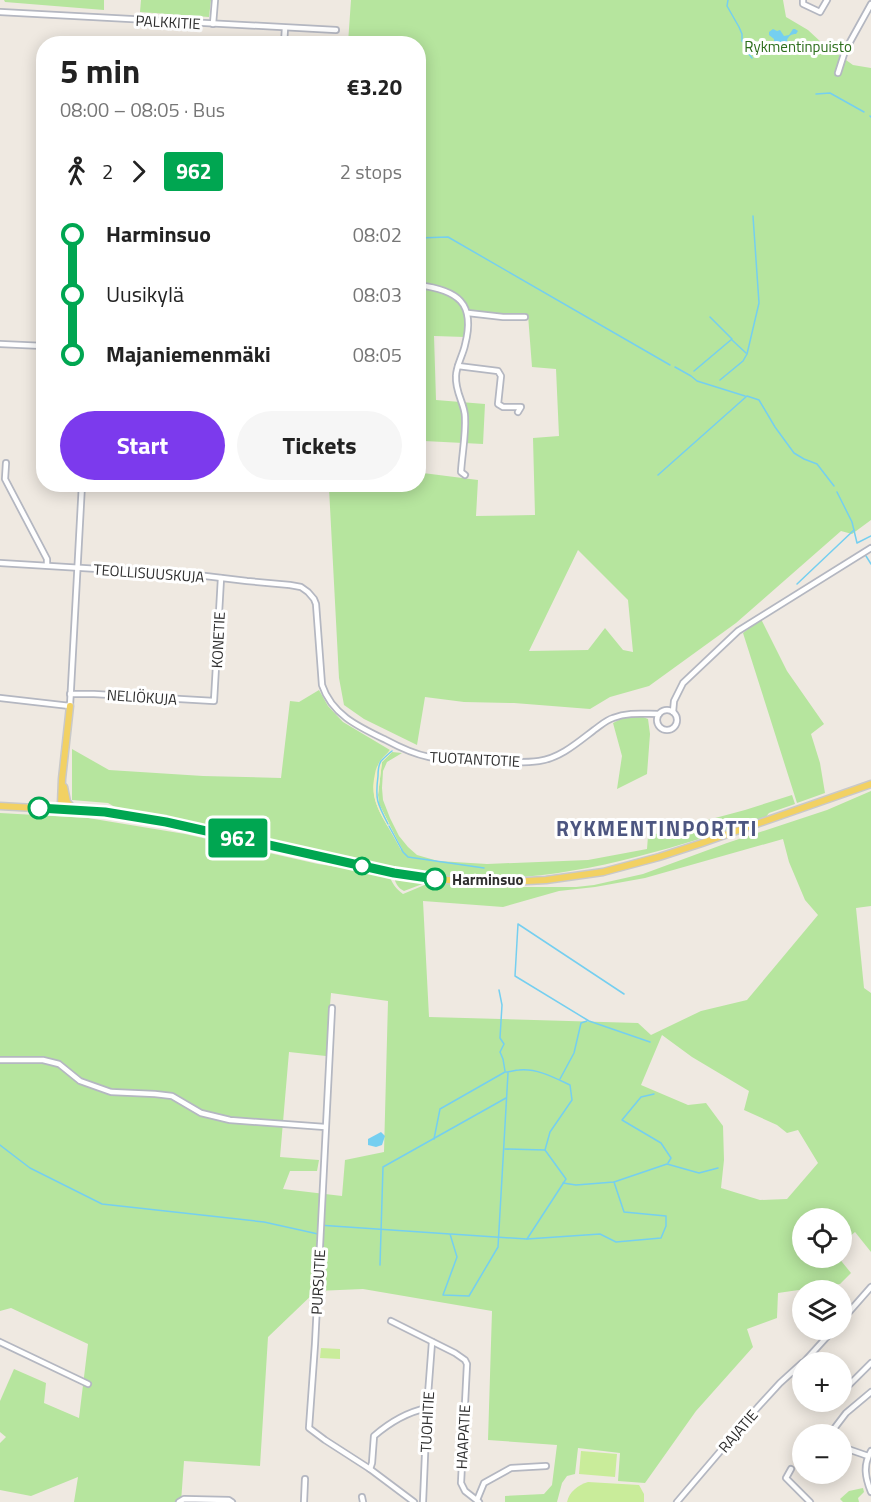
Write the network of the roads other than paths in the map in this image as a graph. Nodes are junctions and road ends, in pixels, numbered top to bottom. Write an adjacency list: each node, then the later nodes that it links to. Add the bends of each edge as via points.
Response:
1 (215, 0): 6 (street)
2 (803, 0): 3 (street, via 803,4 820,12)
3 (827, 0)
4 (871, 4): 10 (street, via 845,51)
5 (0, 12): 6 (street, PALKKITIE)
6 (213, 24): 7 (street, PALKKITIE)
7 (285, 28): 8 (street, PALKKITIE); 9 (street)
8 (336, 30)
9 (284, 36)
10 (838, 73)
11 (426, 286): 12 (street, via 458,297)
12 (468, 313): 13 (street); 16 (street, via 468,332)
13 (525, 317)
14 (0, 344): 15 (street)
15 (36, 346)
16 (459, 366): 17 (street, via 498,371 498,404 520,407); 19 (street, via 457,392 466,414 461,472)
17 (518, 412)
18 (6, 463): 23 (street, via 5,479 47,559)
19 (465, 475)
20 (82, 492): 24 (street)
21 (871, 548): 29 (street, via 738,631 683,682)
22 (0, 563): 23 (street)
23 (47, 566): 24 (street)
24 (77, 568): 25 (street, TEOLLISUUSKUJA); 26 (street)
25 (221, 578): 28 (street, KONETIE); 33 (street, TUOTANTOTIE, via 290,585 308,592 318,611 322,685 333,706 354,724 421,755 453,760 539,761 569,749 611,718)
26 (70, 694): 28 (street, NELIÖKUJA); 30 (street)
27 (0, 698): 30 (street)
28 (214, 701)
29 (674, 701): 31 (street); 32 (street)
30 (70, 706): 36 (main road)
31 (667, 710): 32 (street); 34 (street)
32 (674, 712): 35 (street, via 677,721 672,728 663,728)
33 (648, 714): 34 (street, TUOTANTOTIE); 35 (street)
34 (659, 714): 35 (street)
35 (657, 721)
36 (64, 756): 39 (main road, via 58,800); 40 (main road, via 61,798); 41 (main road, via 64,791)
37 (871, 784): 41 (main road, via 692,847 603,872 489,884 394,873 166,822)
38 (0, 806): 39 (main road)
39 (47, 809): 40 (main road)
40 (65, 810): 41 (main road)
41 (75, 810)
42 (332, 1008): 44 (street, PURSUTIE)
43 (0, 1060): 44 (street, via 59,1064 80,1081 111,1092 172,1096 201,1113 230,1120)
44 (325, 1127): 63 (street, PURSUTIE, via 309,1428)
45 (871, 1287): 46 (street)
46 (852, 1309)
47 (391, 1321): 50 (street)
48 (824, 1340): 51 (street, RAJATIE)
49 (0, 1342): 55 (street)
50 (432, 1342): 57 (street, TUOHITIE); 67 (street, HAAPATIE, via 467,1364 461,1483)
51 (813, 1352)
52 (871, 1363): 54 (street)
53 (792, 1373): 73 (street, RAJATIE)
54 (852, 1382)
55 (88, 1384)
56 (871, 1392): 58 (street)
57 (427, 1408): 63 (street, via 405,1415 374,1436); 72 (street, TUOHITIE)
58 (838, 1424)
59 (852, 1451): 61 (street)
60 (871, 1451): 61 (street)
61 (868, 1456): 66 (street, via 865,1467)
62 (546, 1466): 67 (street, via 511,1468 484,1483)
63 (370, 1469): 71 (street, PURSUTIE)
64 (791, 1469): 74 (street, via 786,1478)
65 (305, 1479): 70 (street)
66 (871, 1491)
67 (478, 1501)
68 (179, 1502): 69 (street)
69 (232, 1502)
70 (304, 1502)
71 (414, 1502)
72 (423, 1502)
73 (677, 1502)
74 (810, 1502)

